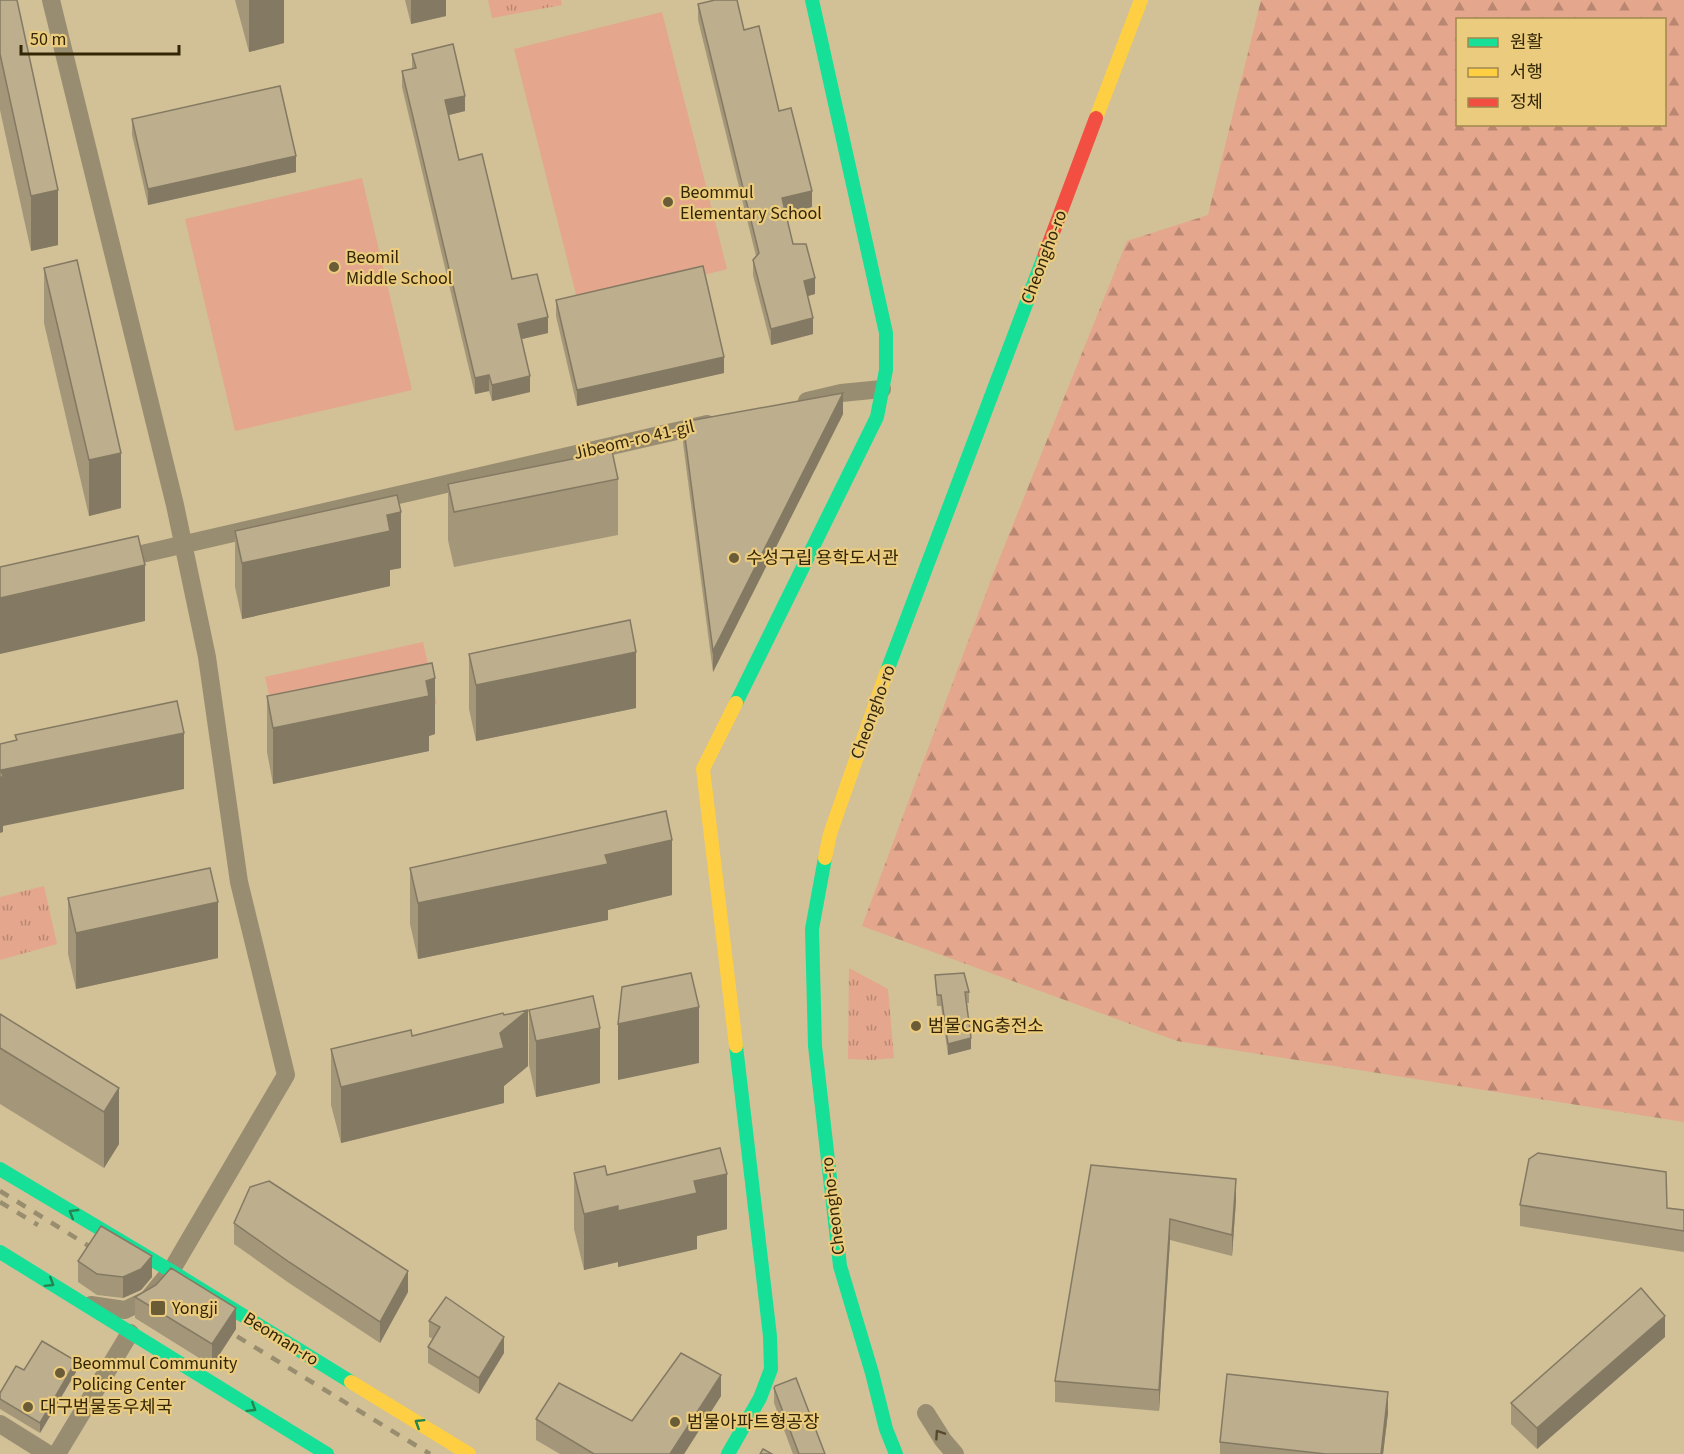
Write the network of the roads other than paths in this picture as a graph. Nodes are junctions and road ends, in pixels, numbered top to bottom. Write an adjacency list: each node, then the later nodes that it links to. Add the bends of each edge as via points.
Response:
1 (51, 0): 7 (street)
2 (812, 0): 4 (main road, via 886,333)
3 (1141, 0): 21 (main road, Cheongho-ro, via 898,640 837,812 812,929 815,1046 840,1266)
4 (882, 389): 5 (street, via 841,393); 20 (main road, via 877,417 703,769 770,1335 771,1369 760,1398)
5 (795, 404)
6 (726, 419): 7 (street, Jibeom-ro 41-gil)
7 (183, 544): 8 (street, Jibeom-ro 41-gil); 11 (street, via 207,657 239,882 286,1075)
8 (103, 563)
9 (0, 1169): 11 (main road, Beoman-ro, one-way to 9)
10 (0, 1252): 12 (main road, one-way to 12)
11 (171, 1271): 12 (street, via 148,1299 125,1310); 19 (main road, Beoman-ro, one-way to 11)
12 (83, 1304): 13 (main road)
13 (130, 1333): 17 (street); 18 (main road, one-way to 18)
14 (926, 1413): 22 (street, one-way to 14)
15 (0, 1425): 16 (street)
16 (48, 1454)
17 (57, 1454)
18 (327, 1454)
19 (469, 1454)
20 (728, 1454)
21 (896, 1454)
22 (955, 1454)

